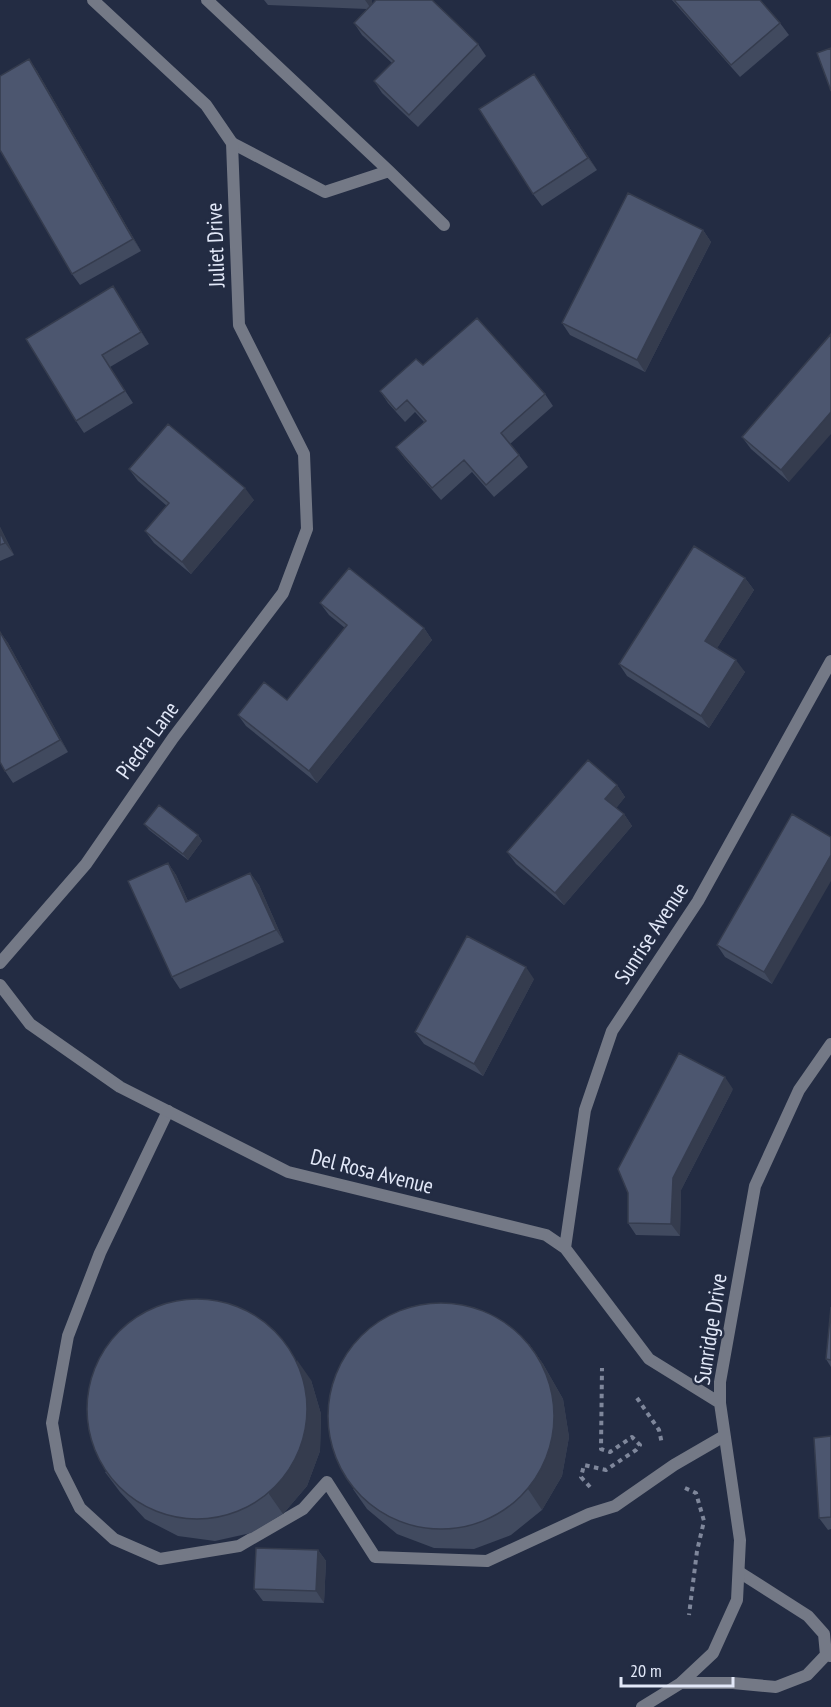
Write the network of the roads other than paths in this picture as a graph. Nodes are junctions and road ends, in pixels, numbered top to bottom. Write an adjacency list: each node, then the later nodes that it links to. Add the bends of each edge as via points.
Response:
1 (93, 0): 3 (street, via 206,105)
2 (207, 0): 4 (street)
3 (232, 143): 4 (street, via 325,192); 6 (street, Juliet Drive, via 239,325 304,454)
4 (389, 171): 5 (street)
5 (444, 225)
6 (307, 529): 8 (street, Piedra Lane, via 283,594 173,738 86,864)
7 (831, 661): 12 (street, Sunrise Avenue, via 698,901 612,1031 585,1110)
8 (0, 963)
9 (0, 985): 11 (street, Del Rosa Avenue, via 30,1024 120,1087)
10 (831, 1044): 13 (street, Sunridge Drive, via 799,1090 755,1186 720,1382)
11 (168, 1111): 12 (street, Del Rosa Avenue, via 288,1172 546,1234); 14 (street, via 100,1253 68,1336 52,1423 60,1468 80,1508 114,1539 160,1559 239,1546 303,1509 327,1482 375,1557 487,1561 588,1514 615,1506)
12 (565, 1248): 13 (street, Del Rosa Avenue, via 649,1359)
13 (720, 1403): 14 (street, Sunridge Drive)
14 (724, 1436): 15 (street, Sunridge Drive, via 740,1540)
15 (739, 1572): 16 (street, via 807,1616 824,1634); 17 (street, Sunridge Drive, via 737,1600 712,1653)
16 (829, 1656): 17 (street, via 807,1674 776,1687)
17 (681, 1683): 18 (street, Sunridge Drive)
18 (642, 1707)

